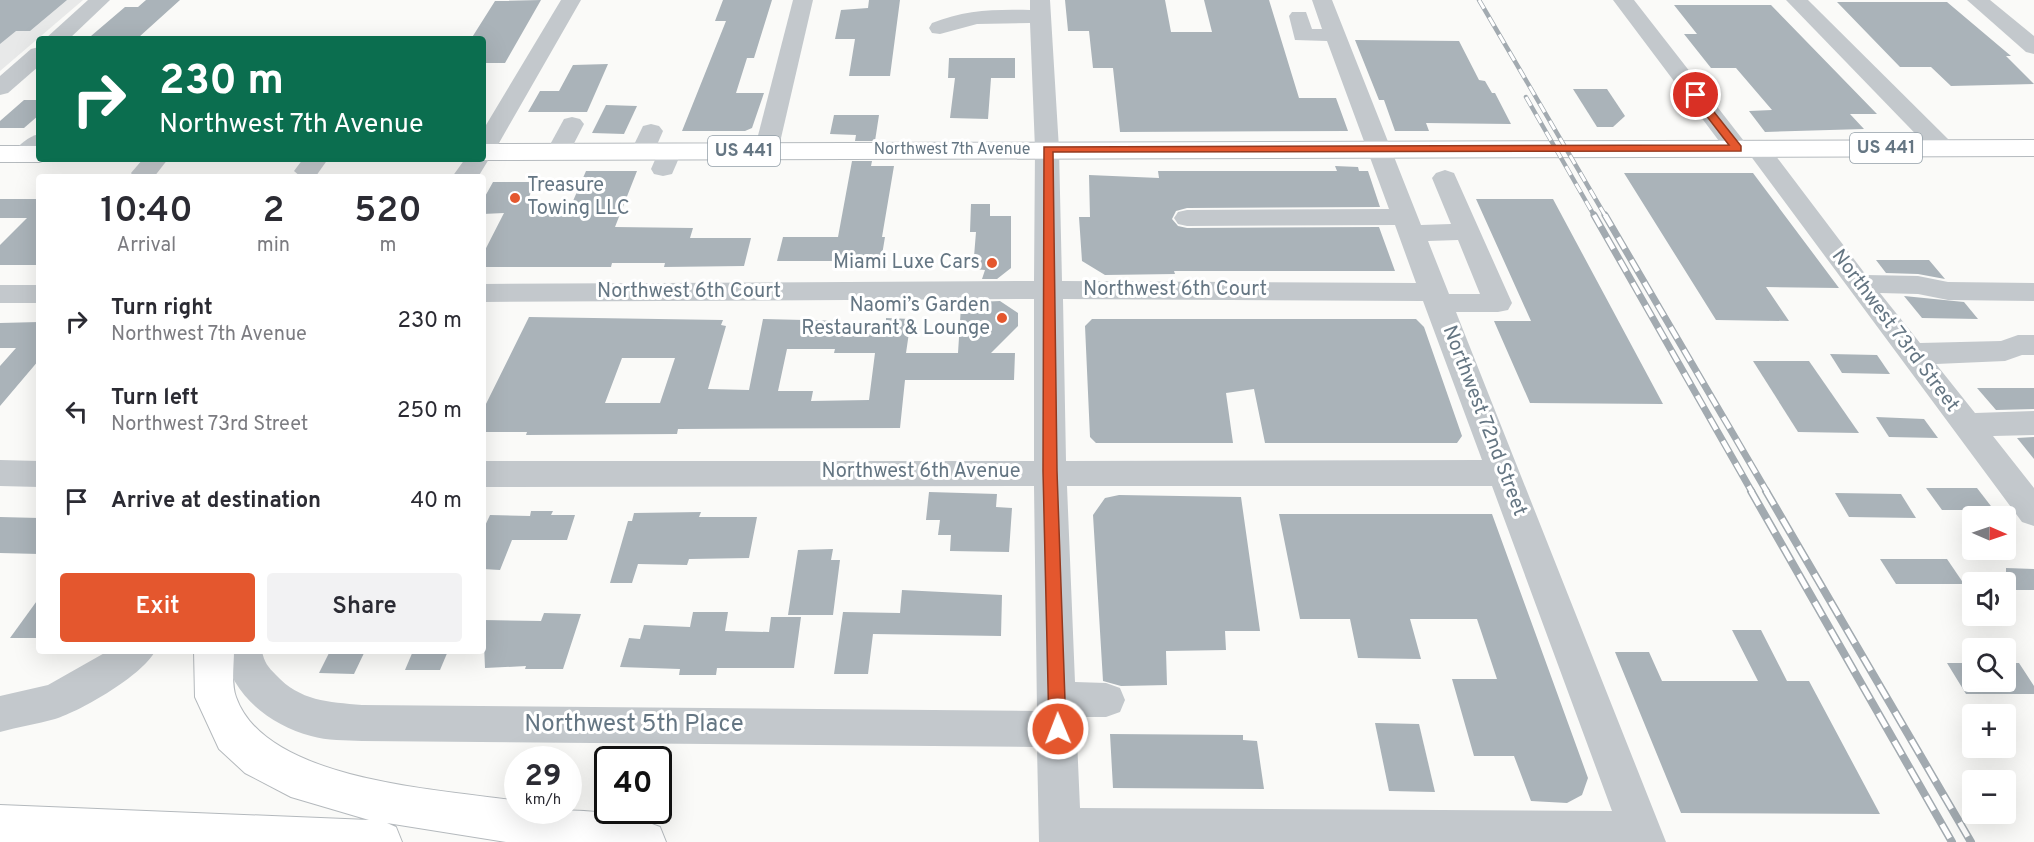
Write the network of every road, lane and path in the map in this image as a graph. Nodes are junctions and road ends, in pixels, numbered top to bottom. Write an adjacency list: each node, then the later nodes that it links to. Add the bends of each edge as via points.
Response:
1 (100, 0): 12 (street)
2 (571, 0): 18 (street, via 511,124)
3 (803, 0): 25 (street)
4 (1322, 0): 11 (street, Northwest 72nd Street)
5 (1623, 0): 19 (street, Northwest 73rd Street)
6 (1796, 0): 20 (street)
7 (1977, 0): 13 (street)
8 (1041, 8): 10 (street, via 952,22); 22 (street)
9 (1299, 16): 11 (street, via 1303,34)
10 (940, 28)
11 (1335, 35): 23 (street, Northwest 72nd Street)
12 (59, 36)
13 (2034, 47)
14 (36, 57): 16 (street)
15 (36, 81): 16 (street)
16 (4, 84)
17 (572, 124): 26 (street)
18 (486, 148)
19 (1747, 148): 20 (main road, Northwest 7th Avenue / US 441); 23 (main road, Northwest 7th Avenue / US 441); 31 (street, Northwest 73rd Street)
20 (1943, 148): 21 (main road, Northwest 7th Avenue / US 441)
21 (2034, 148)
22 (1047, 149): 23 (main road, Northwest 7th Avenue / US 441); 25 (main road, Northwest 7th Avenue / US 441); 32 (street)
23 (1380, 149): 29 (street, Northwest 72nd Street)
24 (486, 151): 26 (main road, Northwest 7th Avenue / US 441)
25 (766, 151): 26 (main road, Northwest 7th Avenue / US 441, via 666,160 647,141)
26 (558, 152)
27 (1445, 178): 30 (street)
28 (1187, 218): 29 (street)
29 (1409, 225): 30 (street); 37 (street, Northwest 72nd Street)
30 (1467, 232): 37 (street, Northwest 6th Court, via 1498,303)
31 (1858, 284): 33 (street); 39 (street, Northwest 73rd Street)
32 (1048, 290): 34 (street, Northwest 6th Court); 37 (street, Northwest 6th Court); 42 (street)
33 (2034, 292)
34 (486, 293)
35 (0, 294): 36 (street)
36 (36, 294)
37 (1437, 297): 44 (street, Northwest 72nd Street)
38 (2034, 345): 39 (street, via 2018,345 2005,351)
39 (1912, 354): 41 (street, Northwest 73rd Street)
40 (2034, 423): 41 (street)
41 (1967, 425): 47 (street, Northwest 73rd Street)
42 (1050, 471): 44 (street, Northwest 6th Avenue); 46 (street, Northwest 6th Avenue); 53 (street)
43 (0, 473): 45 (street)
44 (1504, 473): 56 (street, Northwest 72nd Street)
45 (36, 474)
46 (486, 474)
47 (2034, 513)
48 (132, 654): 52 (street, via 56,701)
49 (214, 654): 58 (main road, via 215,697 234,735 260,759 306,783 373,800)
50 (244, 654): 53 (street, Northwest 5th Place, via 246,669 274,700 313,719 362,723)
51 (1106, 700): 53 (street, Northwest 5th Place)
52 (0, 714)
53 (1058, 714): 55 (street)
54 (0, 826): 57 (main road)
55 (1059, 835): 56 (street)
56 (1643, 837)
57 (380, 842)
58 (644, 842)

